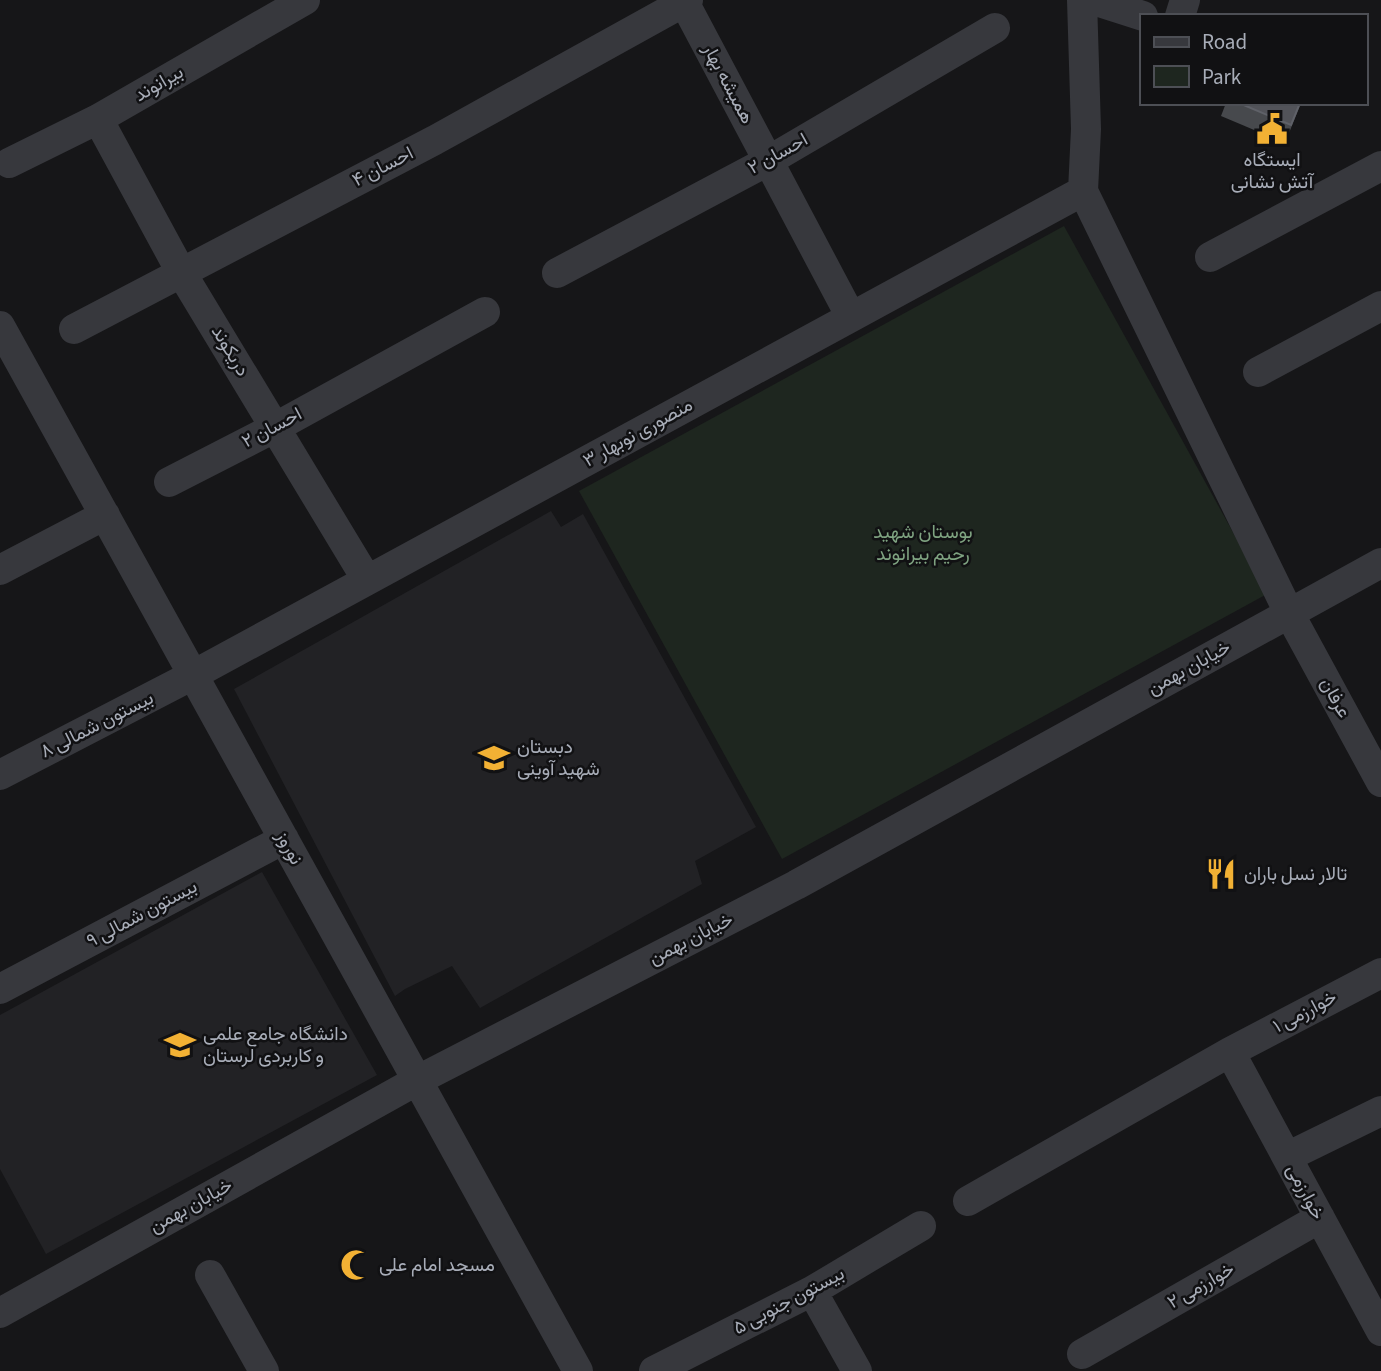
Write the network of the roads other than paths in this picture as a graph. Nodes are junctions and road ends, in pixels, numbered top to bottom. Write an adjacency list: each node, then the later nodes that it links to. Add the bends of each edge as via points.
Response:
1 (305, 0): 7 (street, بیرانوند)
2 (1082, 0): 11 (street)
3 (1093, 0): 5 (street)
4 (685, 1): 8 (street, همیشه بهار); 13 (street, احسان ۴, via 435,140)
5 (1140, 15)
6 (995, 28): 8 (street, احسان ۲)
7 (98, 119): 9 (street, بیرانوند); 13 (street, دریکوند)
8 (768, 161): 14 (street, احسان ۲); 17 (street, همیشه بهار)
9 (9, 163)
10 (1381, 166): 12 (street)
11 (1083, 191): 17 (street, منصوری نوبهار ۳); 28 (street, عرفان)
12 (1210, 257)
13 (181, 272): 19 (street, احسان ۴); 22 (street, دریکوند)
14 (557, 273)
15 (1381, 306): 21 (street)
16 (485, 312): 22 (street, احسان ۲)
17 (851, 317): 27 (street, منصوری نوبهار ۳)
18 (0, 327): 20 (street, نوروز)
19 (74, 329)
20 (9, 364): 24 (street, نوروز)
21 (1258, 372)
22 (276, 427): 23 (street, احسان ۲); 27 (street, دریکوند)
23 (169, 482)
24 (104, 515): 26 (street); 29 (street, نوروز)
25 (1381, 563): 28 (street, خیابان بهمن)
26 (0, 569)
27 (367, 580): 29 (street, منصوری نوبهار ۳)
28 (1289, 613): 31 (street, عرفان); 36 (street, خیابان بهمن, via 796,885)
29 (193, 675): 30 (street, بیستون شمالی ۸); 32 (street, نوروز)
30 (0, 775)
31 (1381, 782)
32 (284, 839): 34 (street, بیستون شمالی ۹); 36 (street, نوروز)
33 (1381, 973): 35 (street, خوارزمی ۱)
34 (0, 989)
35 (1230, 1052): 38 (street, خوارزمی); 39 (street, خوارزمی ۱)
36 (418, 1080): 44 (street, خیابان بهمن); 48 (street, نوروز)
37 (1381, 1111): 38 (street)
38 (1287, 1157): 40 (street, خوارزمی)
39 (968, 1201)
40 (1320, 1219): 45 (street, خوارزمی); 46 (street, خوارزمی ۲)
41 (920, 1226): 43 (street, بیستون جنوبی ۵)
42 (210, 1275): 47 (street)
43 (812, 1291): 49 (street, بیستون جنوبی ۵); 50 (street)
44 (0, 1313)
45 (1378, 1318)
46 (1082, 1354)
47 (264, 1371)
48 (578, 1371)
49 (654, 1371)
50 (857, 1371)

